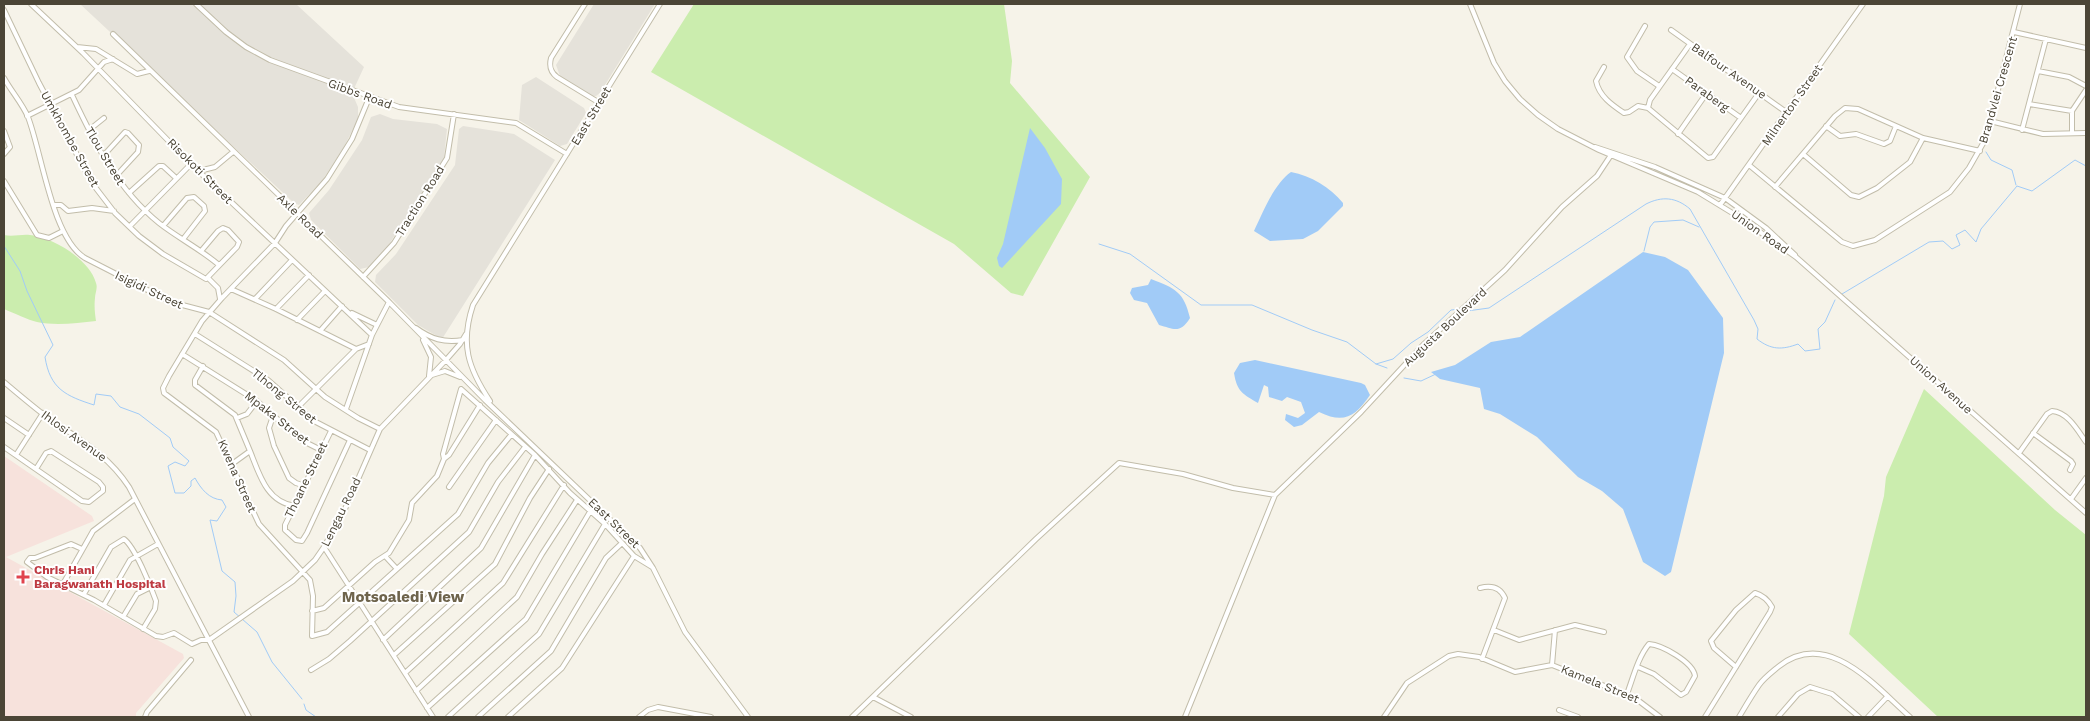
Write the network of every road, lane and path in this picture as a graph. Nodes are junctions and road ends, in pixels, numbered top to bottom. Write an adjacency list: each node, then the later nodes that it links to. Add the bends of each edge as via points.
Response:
1 (30, 4): 15 (street, Risokoti Street)
2 (196, 4): 30 (street, Gibbs Road, via 226,32 261,56)
3 (585, 4): 31 (street, via 550,58 550,67 557,77)
4 (660, 4): 31 (street, East Street)
5 (1470, 4): 51 (street, Union Road, via 1494,63 1520,99 1548,123)
6 (1861, 4): 36 (street, Milnerton Street)
7 (2020, 4): 11 (street, Brandvlei Crescent)
8 (4, 10): 32 (street, Umkhombe Street)
9 (1645, 26): 24 (street, via 1627,57 1637,71)
10 (1671, 30): 14 (street, Balfour Avenue)
11 (2014, 32): 13 (street); 41 (street, Brandvlei Crescent)
12 (113, 34): 21 (street, Axle Road)
13 (2046, 39): 16 (street); 22 (street)
14 (1690, 44): 19 (street); 27 (street, Balfour Avenue)
15 (76, 47): 17 (street, via 94,48); 20 (street, Risokoti Street)
16 (2086, 48)
17 (113, 59): 20 (street, via 104,62); 21 (street, via 137,74)
18 (1604, 67): 34 (street, via 1596,81 1604,97 1624,113 1638,106)
19 (1672, 69): 24 (street); 28 (street, Paraberg)
20 (98, 70): 29 (street); 59 (street, Risokoti Street)
21 (149, 71): 53 (street, Axle Road)
22 (2038, 71): 25 (street, via 2069,77); 33 (street)
23 (4, 78): 38 (street, Isigidi Street)
24 (1659, 86): 34 (street)
25 (2086, 86)
26 (2086, 90): 35 (street)
27 (1759, 93): 36 (street, Balfour Avenue); 40 (street)
28 (1706, 94): 40 (street, Paraberg); 49 (street)
29 (72, 95): 32 (street); 45 (street, Tlou Street)
30 (369, 98): 37 (street, Gibbs Road, via 399,108); 72 (street, Kwena Street, via 352,139 327,179)
31 (598, 102): 55 (street, East Street)
32 (50, 104): 38 (street); 71 (street, Umkhombe Street, via 85,171)
33 (2029, 104): 35 (street); 46 (street)
34 (1648, 108): 49 (street)
35 (2072, 111): 47 (street)
36 (1786, 112): 60 (street, Milnerton Street)
37 (454, 114): 55 (street, Gibbs Road, via 516,123); 84 (street, Traction Road, via 447,158 394,243)
38 (27, 116): 68 (street, Isigidi Street)
39 (104, 118): 45 (street)
40 (1741, 118): 49 (street, via 1710,158)
41 (1990, 122): 46 (street); 52 (street, Brandvlei Crescent)
42 (1826, 126): 43 (street, via 1838,113 1849,108); 43 (street, via 1840,136 1856,134 1884,144 1890,141); 56 (street)
43 (1896, 126): 50 (street)
44 (4, 130): 54 (street, via 10,147)
45 (89, 130): 58 (street, Tlou Street)
46 (2022, 130): 47 (street, via 2043,134)
47 (2072, 132): 48 (street)
48 (2086, 133)
49 (1678, 134)
50 (1923, 138): 52 (street); 56 (street, via 1910,162 1877,188 1859,197 1847,191)
51 (1593, 147): 57 (street, Union Road); 67 (street, Union Road, via 1656,167)
52 (1980, 151): 65 (street, Brandvlei Crescent, via 1950,192 1875,240 1863,244 1842,242)
53 (233, 152): 61 (street, via 215,166); 72 (street, Axle Road)
54 (4, 154)
55 (568, 154): 100 (street, East Street, via 479,294 469,316)
56 (1804, 154): 65 (street)
57 (1611, 155): 69 (street, Union Road, via 1689,188); 151 (street, Augusta Boulevard, via 1597,176 1562,208 1505,270 1423,345)
58 (104, 156): 62 (street, Tlou Street); 62 (street, via 125,132 139,145 138,152)
59 (192, 164): 61 (street, Risokoti Street); 63 (street)
60 (1749, 165): 65 (street, Brandvlei Crescent); 67 (street, Milnerton Street)
61 (199, 171): 77 (street, Risokoti Street)
62 (116, 176): 66 (street, Tlou Street)
63 (176, 178): 66 (street, via 163,166 158,166); 70 (street)
64 (4, 181): 75 (street, via 37,235 48,238)
65 (1775, 187)
66 (129, 193): 70 (street, Tlou Street)
67 (1725, 198): 69 (street, Milnerton Street); 79 (street, Union Road, via 1766,228)
68 (54, 204): 71 (street, via 68,211 92,208); 75 (street, Isigidi Street)
69 (1720, 205): 79 (street, Union Road)
70 (145, 210): 73 (street); 74 (street, Tlou Street)
71 (114, 211): 73 (street, Umkhombe Street)
72 (297, 212): 77 (street, Kwena Street); 84 (street, Axle Road)
73 (130, 226): 83 (street, Umkhombe Street, via 163,254 190,271)
74 (163, 226): 76 (street, Tlou Street); 76 (street, via 189,196 194,196 206,211)
75 (63, 231): 92 (street, Isigidi Street, via 74,250 85,258 171,302)
76 (184, 238): 78 (street, Tlou Street)
77 (275, 243): 80 (street, Risokoti Street); 85 (street, Kwena Street)
78 (202, 250): 81 (street, Tlou Street); 81 (street, via 218,231 228,230 239,244)
79 (1796, 256): 137 (street, Union Avenue)
80 (292, 260): 82 (street, Risokoti Street); 88 (street)
81 (219, 265): 83 (street)
82 (309, 275): 86 (street, Risokoti Street); 91 (street)
83 (209, 277): 87 (street, via 218,288)
84 (363, 277): 89 (street, Axle Road)
85 (231, 289): 87 (street, Kwena Street); 88 (street)
86 (325, 291): 90 (street, Risokoti Street); 94 (street)
87 (220, 299): 92 (street, Kwena Street)
88 (255, 299): 91 (street)
89 (389, 302): 95 (street, Axle Road); 96 (street)
90 (342, 306): 93 (street, Risokoti Street); 97 (street)
91 (276, 309): 94 (street)
92 (209, 312): 98 (street, Kwena Street); 111 (street, Isigidi Street, via 284,360)
93 (349, 312): 96 (street); 101 (street, Risokoti Street)
94 (297, 320): 97 (street)
95 (408, 322): 99 (street, Axle Road); 102 (street, via 432,338)
96 (377, 325): 101 (street)
97 (320, 331): 104 (street)
98 (195, 334): 105 (street, Kwena Street); 115 (street, Tlhong Street, via 268,380)
99 (420, 334): 106 (street, Axle Road); 108 (street, via 431,357)
100 (466, 334): 102 (street, Lengau Road); 116 (street, via 475,378)
101 (372, 335): 103 (street)
102 (463, 340): 106 (street, Lengau Road)
103 (370, 344): 104 (street); 117 (street)
104 (356, 349): 111 (street)
105 (182, 354): 107 (street, Mpaka Street); 143 (street, Kwena Street, via 163,388 164,393 214,429)
106 (446, 360): 108 (street, Lengau Road); 109 (street, Axle Road)
107 (203, 366): 113 (street, Mpaka Street); 121 (street, via 195,380 196,387)
108 (430, 376): 109 (street, via 449,372); 125 (street, Lengau Road)
109 (466, 381): 112 (street, Axle Road)
110 (4, 382): 118 (street, Ihlosi Avenue)
111 (317, 390): 115 (street); 117 (street, Isigidi Street)
112 (485, 400): 116 (street, East Street)
113 (257, 402): 119 (street, Mpaka Street); 121 (street, via 247,414)
114 (480, 405): 122 (street); 141 (street, via 450,455); 141 (street, via 461,388)
115 (298, 407): 126 (street, Tlhong Street)
116 (493, 407): 123 (street, East Street)
117 (346, 409): 125 (street, Isigidi Street)
118 (43, 414): 128 (street); 152 (street, Ihlosi Avenue, via 111,463)
119 (273, 416): 134 (street, Mpaka Street, via 301,440); 149 (street, via 269,428 274,446 292,481)
120 (4, 418): 128 (street)
121 (237, 418): 136 (street)
122 (496, 420): 124 (street); 150 (street)
123 (508, 422): 124 (street); 140 (street, East Street)
124 (503, 428): 129 (street)
125 (380, 429): 135 (street, Lengau Road)
126 (331, 430): 130 (street, Tlhong Street); 134 (street, Thoane Street)
127 (2034, 433): 131 (street, via 2047,414 2055,411 2067,418); 137 (street); 146 (street, via 2071,461)
128 (29, 435): 138 (street)
129 (511, 435): 133 (street); 167 (street, via 488,464 458,514)
130 (350, 440): 135 (street, Tlhong Street); 155 (street, Thoane Street, via 301,542 285,530 284,525)
131 (2086, 442)
132 (4, 447): 138 (street)
133 (524, 447): 139 (street); 178 (street, via 498,482 471,529)
134 (321, 450): 149 (street, Thoane Street)
135 (370, 450): 161 (street, Lengau Road, via 345,509)
136 (250, 451): 143 (street); 155 (street, via 268,492)
137 (2019, 453): 153 (street, Union Avenue)
138 (16, 455): 144 (street)
139 (535, 455): 142 (street); 184 (street, via 481,548)
140 (546, 458): 142 (street); 166 (street, East Street, via 634,542)
141 (444, 459): 164 (street, via 436,476 412,503 405,528)
142 (542, 462): 145 (street)
143 (232, 464): 168 (street, Kwena Street, via 259,524)
144 (36, 469): 144 (street, via 84,502 89,502 103,490 102,484 51,451)
145 (549, 469): 148 (street); 185 (street, via 495,564)
146 (2070, 470)
147 (2086, 478): 153 (street)
148 (564, 485): 154 (street); 192 (street, via 503,583)
149 (305, 486): 155 (street, Thoane Street)
150 (448, 487)
151 (1275, 495): 196 (street, via 1120,463 971,601); 209 (street)
152 (135, 499): 160 (street, Ihlosi Avenue); 162 (street, via 93,531)
153 (2071, 499): 157 (street, Union Avenue)
154 (577, 500): 156 (street); 193 (street, via 514,601)
155 (294, 506)
156 (591, 510): 158 (street); 197 (street, via 525,621)
157 (2086, 513)
158 (606, 524): 159 (street); 201 (street, via 539,634)
159 (622, 543): 165 (street); 202 (street, via 606,558 551,650)
160 (158, 544): 163 (street); 183 (street, Ihlosi Avenue)
161 (324, 547): 168 (street, Lengau Road); 170 (street)
162 (82, 549): 169 (street); 169 (street, via 70,544 28,559 28,563 47,578)
163 (135, 556): 171 (street); 173 (street, via 124,538 110,547); 175 (street, via 127,563)
164 (385, 556): 167 (street); 170 (street)
165 (634, 556): 166 (street); 203 (street, via 562,668)
166 (653, 567): 206 (street, East Street, via 685,632)
167 (398, 569): 174 (street)
168 (304, 571): 176 (street, via 311,583); 183 (street, Lengau Road)
169 (63, 584): 173 (street)
170 (348, 586): 174 (street); 176 (street, via 324,608)
171 (150, 587): 177 (street, via 137,594); 179 (street, via 157,605)
172 (1480, 588): 180 (street, via 1496,588 1504,598)
173 (84, 594): 175 (street)
174 (359, 603): 176 (street, via 327,632 318,636 312,636); 178 (street)
175 (104, 606): 177 (street)
176 (312, 611)
177 (123, 617): 179 (street)
178 (371, 621): 184 (street); 191 (street, via 329,659)
179 (143, 629): 183 (street, via 159,637 176,633 192,644)
180 (1494, 630): 181 (street, via 1519,640); 186 (street)
181 (1556, 630): 182 (street, via 1575,625); 188 (street)
182 (1604, 632)
183 (209, 640): 199 (street, Ihlosi Avenue)
184 (383, 640): 185 (street)
185 (394, 655): 192 (street)
186 (1482, 659): 188 (street, Kamela Street, via 1519,672); 210 (street, Kamela Street, via 1470,655 1449,656 1406,683)
187 (191, 660): 198 (street)
188 (1552, 665): 194 (street, Kamela Street)
189 (1638, 667): 189 (street, via 1651,643 1674,653 1694,670 1695,676 1681,695 1654,674); 194 (street)
190 (1736, 667): 190 (street, via 1712,646 1711,641 1736,610 1755,593 1772,608); 214 (street)
191 (311, 670)
192 (405, 673): 193 (street)
193 (416, 691): 197 (street)
194 (1627, 694): 213 (street, Kamela Street)
195 (1887, 697): 215 (street, via 1852,667 1823,654 1804,654 1791,658 1768,676); 218 (street); 219 (street)
196 (873, 698): 207 (street); 208 (street)
197 (427, 708): 200 (street)
198 (145, 717)
199 (249, 717)
200 (433, 717)
201 (448, 717)
202 (478, 717)
203 (508, 717)
204 (639, 717): 205 (street, via 658,708)
205 (711, 717)
206 (748, 717)
207 (852, 717)
208 (911, 717)
209 (1184, 717)
210 (1384, 717)
211 (1561, 717): 212 (street, via 1561,711)
212 (1578, 717)
213 (1660, 717)
214 (1705, 717)
215 (1739, 717)
216 (1778, 717): 217 (street, via 1798,694 1810,687 1832,694)
217 (1859, 717)
218 (1868, 717)
219 (1910, 717)

